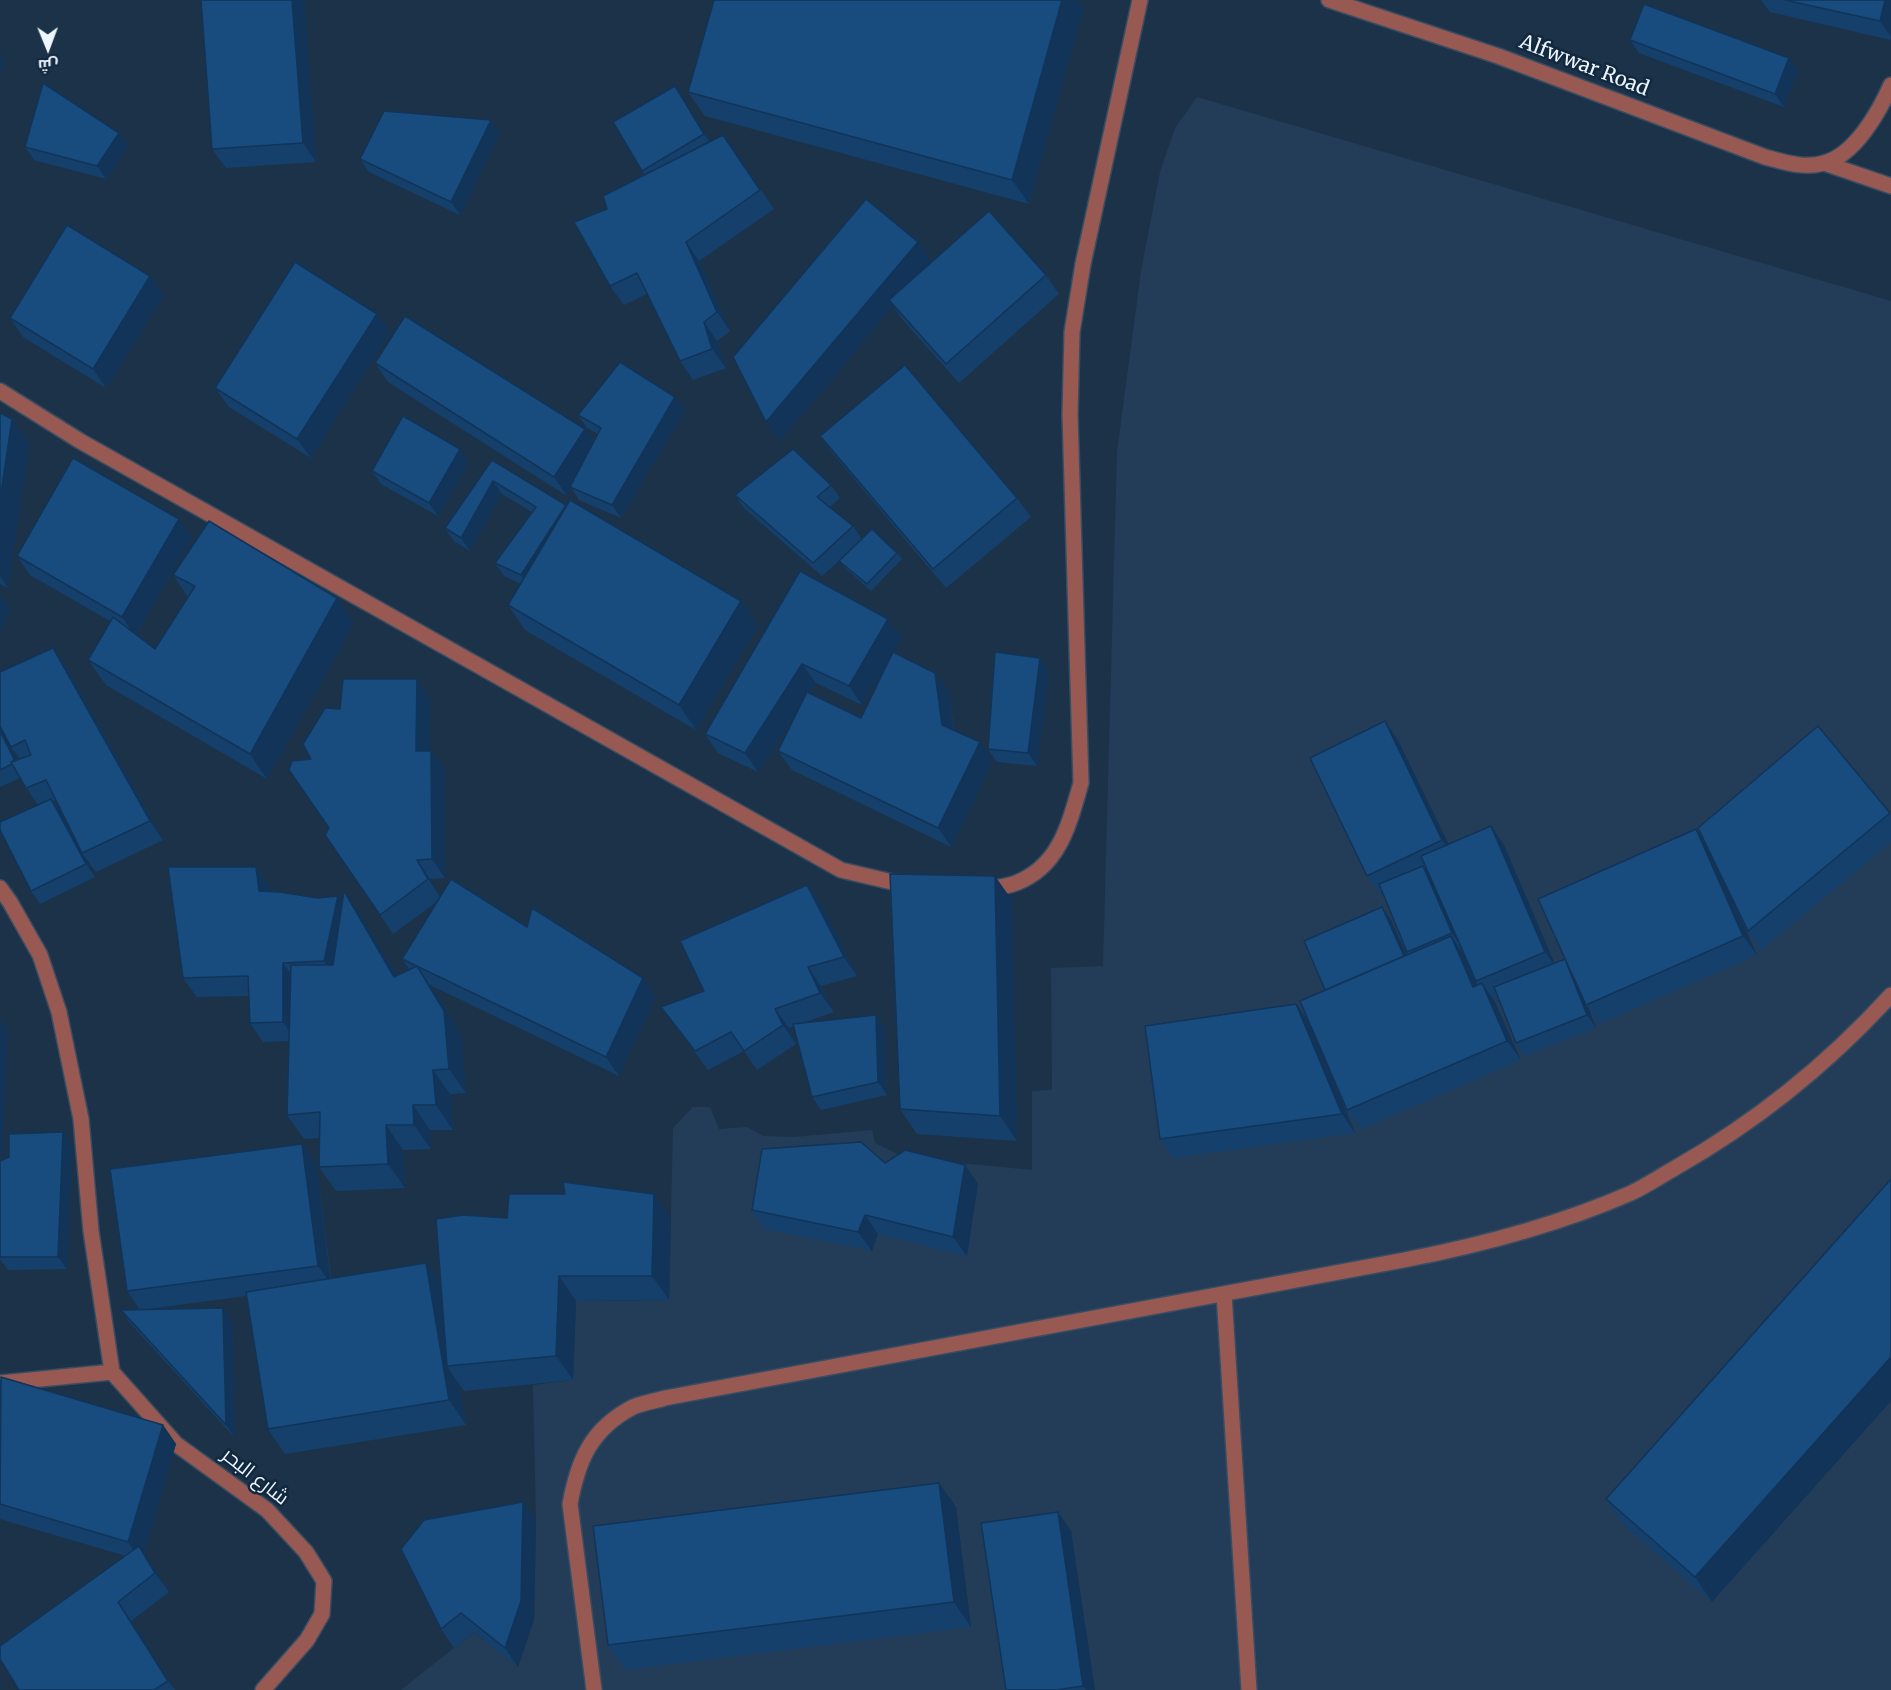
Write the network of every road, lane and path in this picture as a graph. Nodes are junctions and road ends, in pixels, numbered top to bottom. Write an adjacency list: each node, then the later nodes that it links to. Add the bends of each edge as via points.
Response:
1 (1140, 0): 9 (street, via 1072,332 1070,415 1081,783 1067,830 1047,864 1016,884)
2 (1329, 0): 4 (street, Alfwwar Road, via 1498,56 1765,157 1797,165)
3 (1891, 84): 4 (street, Alfwwar Road, via 1880,111 1862,135 1843,153)
4 (1824, 163): 5 (street, Alfwwar Road)
5 (1891, 186)
6 (0, 391): 7 (street, via 80,441 841,870)
7 (925, 886)
8 (0, 888): 12 (street, via 40,955 59,1012 81,1119 91,1231)
9 (970, 892)
10 (1891, 995): 11 (street, via 1810,1075 1755,1118 1633,1192 1578,1214 1463,1249)
11 (1224, 1294): 15 (street, via 676,1395 635,1407 609,1423 588,1446 575,1474 570,1504); 16 (street)
12 (112, 1372): 13 (street); 14 (street, شارع البحر, via 176,1444 267,1510 306,1552 324,1581 322,1614 307,1640)
13 (0, 1383)
14 (263, 1690)
15 (594, 1690)
16 (1250, 1690)

